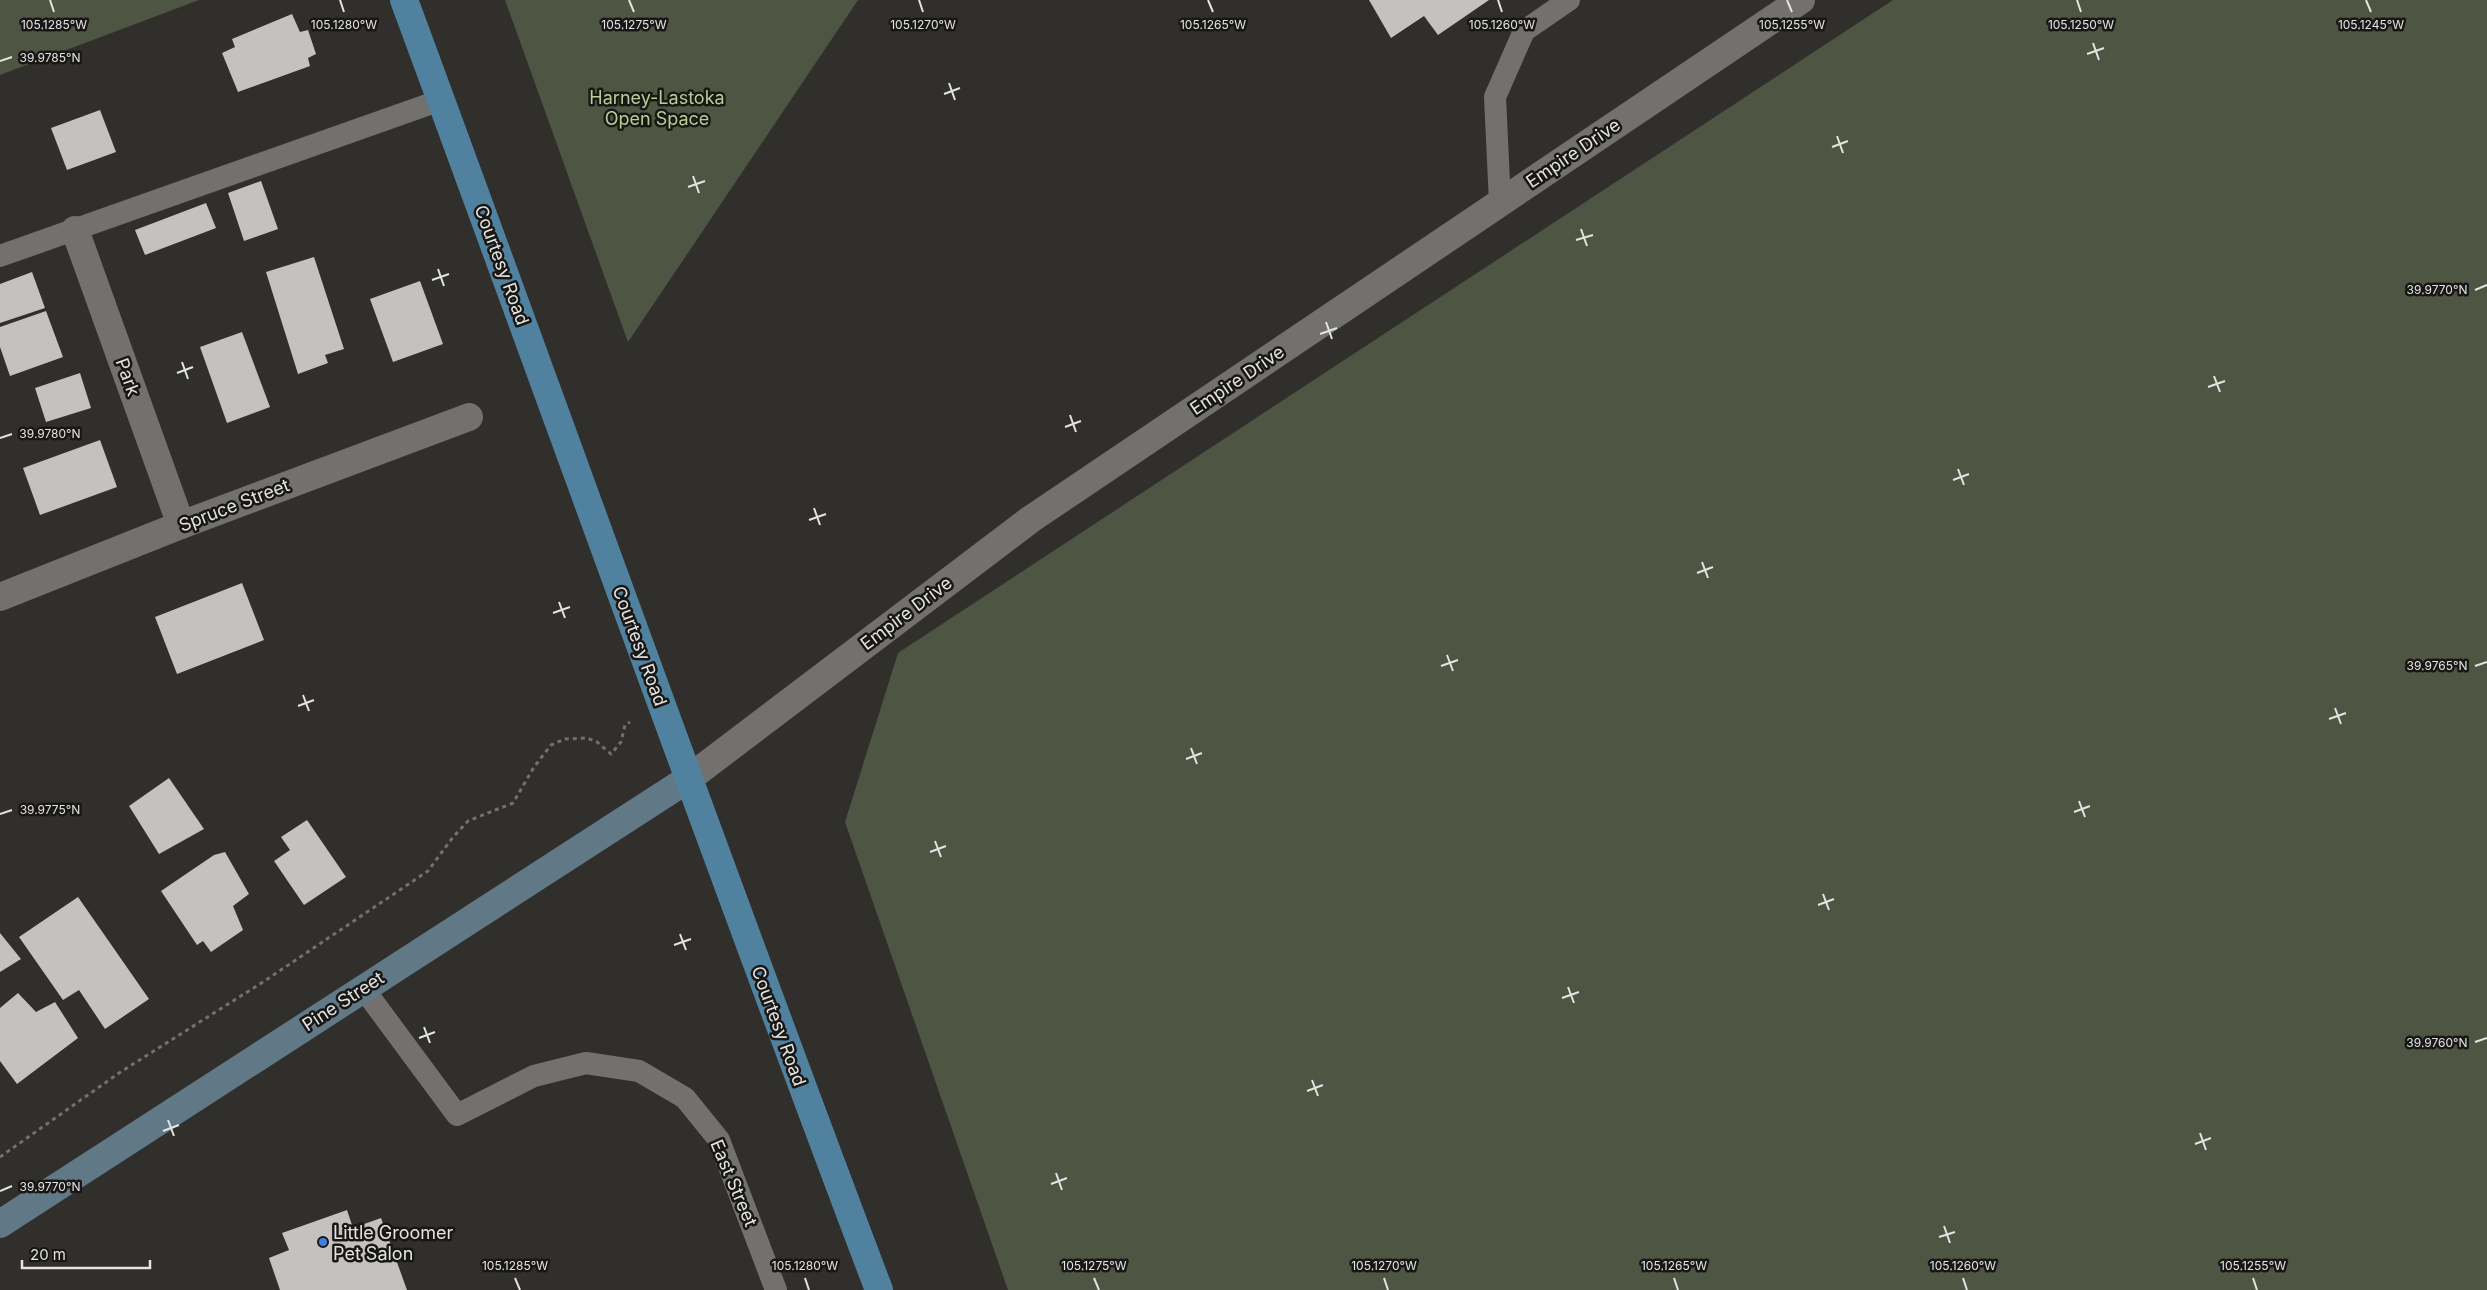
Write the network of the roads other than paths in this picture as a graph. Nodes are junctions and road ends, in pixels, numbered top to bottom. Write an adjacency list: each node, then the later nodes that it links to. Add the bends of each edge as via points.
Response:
1 (404, 0): 4 (main road, Courtesy Road)
2 (1569, 0): 5 (lane, via 1524,31 1495,97)
3 (1800, 0): 5 (street, Empire Drive)
4 (441, 100): 6 (lane); 11 (main road, Courtesy Road)
5 (1500, 203): 11 (street, Empire Drive, via 1031,519)
6 (75, 230): 7 (lane); 9 (street, Park)
7 (0, 256)
8 (469, 417): 9 (street, Spruce Street)
9 (181, 525): 10 (street, Spruce Street)
10 (0, 597)
11 (688, 779): 12 (street, Pine Street); 15 (main road, Courtesy Road)
12 (363, 988): 13 (street, Pine Street); 14 (lane, East Street, via 457,1115 534,1076 586,1063 639,1071 685,1098 719,1140)
13 (0, 1224)
14 (776, 1290)
15 (878, 1290)

